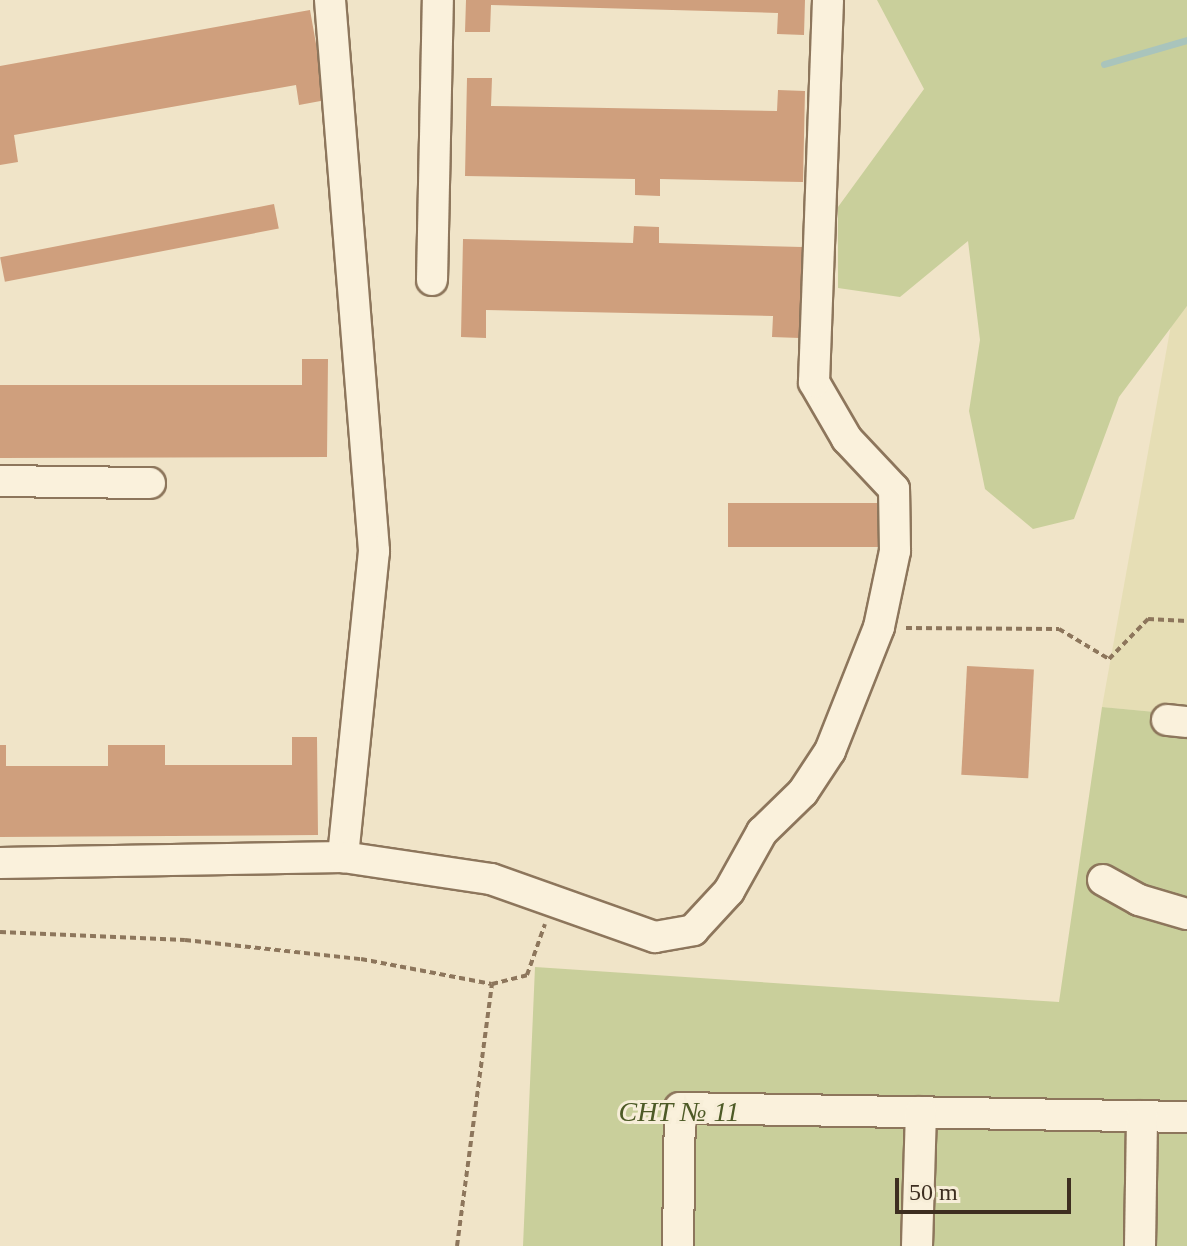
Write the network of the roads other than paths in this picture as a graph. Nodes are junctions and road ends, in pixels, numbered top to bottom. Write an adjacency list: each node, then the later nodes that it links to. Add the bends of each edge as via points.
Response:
1 (330, 0): 7 (lane, via 374,551)
2 (438, 0): 4 (lane)
3 (828, 0): 7 (lane, via 814,382 847,439 894,489 895,551 879,627 830,751 803,792 762,832 729,891 693,930 655,937 491,879)
4 (432, 280)
5 (0, 481): 6 (lane)
6 (150, 483)
7 (343, 857): 8 (lane)
8 (0, 863)
9 (1103, 880): 10 (lane, via 1139,900)
10 (1187, 914)
11 (921, 1112): 12 (lane); 14 (lane, via 680,1108); 15 (lane)
12 (1142, 1116): 13 (lane); 16 (lane)
13 (1187, 1117)
14 (678, 1246)
15 (917, 1246)
16 (1140, 1246)

